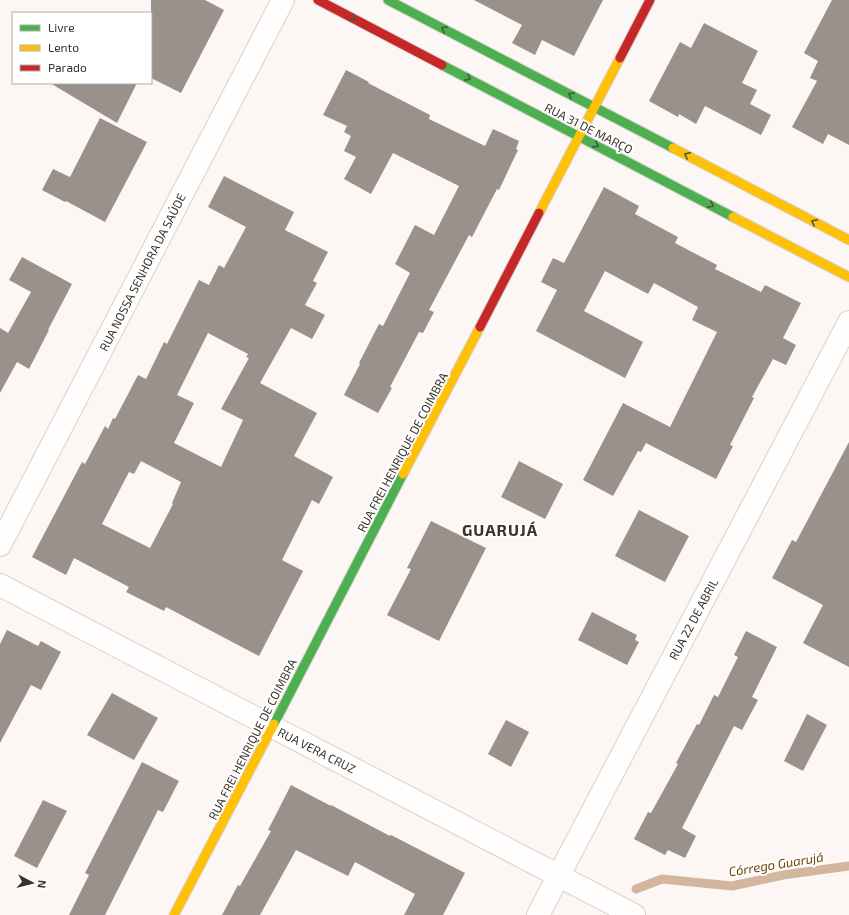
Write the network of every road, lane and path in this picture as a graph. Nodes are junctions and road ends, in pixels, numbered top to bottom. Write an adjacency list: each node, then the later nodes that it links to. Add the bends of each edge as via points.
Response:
1 (284, 0): 10 (street, RUA NOSSA SENHORA DA SAÚDE)
2 (318, 0): 6 (main road, RUA 31 DE MARÇO, one-way to 6)
3 (388, 0): 5 (main road, RUA 31 DE MARÇO, one-way to 3)
4 (650, 0): 5 (main road, RUA FREI HENRIQUE DE COIMBRA)
5 (595, 108): 6 (main road, RUA FREI HENRIQUE DE COIMBRA); 7 (main road, RUA 31 DE MARÇO, one-way to 5)
6 (580, 136): 8 (main road, RUA 31 DE MARÇO, one-way to 8); 12 (main road, RUA FREI HENRIQUE DE COIMBRA)
7 (849, 240)
8 (849, 277)
9 (849, 322): 13 (street, RUA 22 DE ABRIL)
10 (0, 545)
11 (0, 585): 12 (street, RUA VERA CRUZ)
12 (272, 727): 13 (street, RUA VERA CRUZ); 14 (main road, RUA FREI HENRIQUE DE COIMBRA)
13 (558, 876): 15 (street, RUA 22 DE ABRIL); 16 (street, RUA VERA CRUZ)
14 (174, 915)
15 (538, 915)
16 (634, 915)

